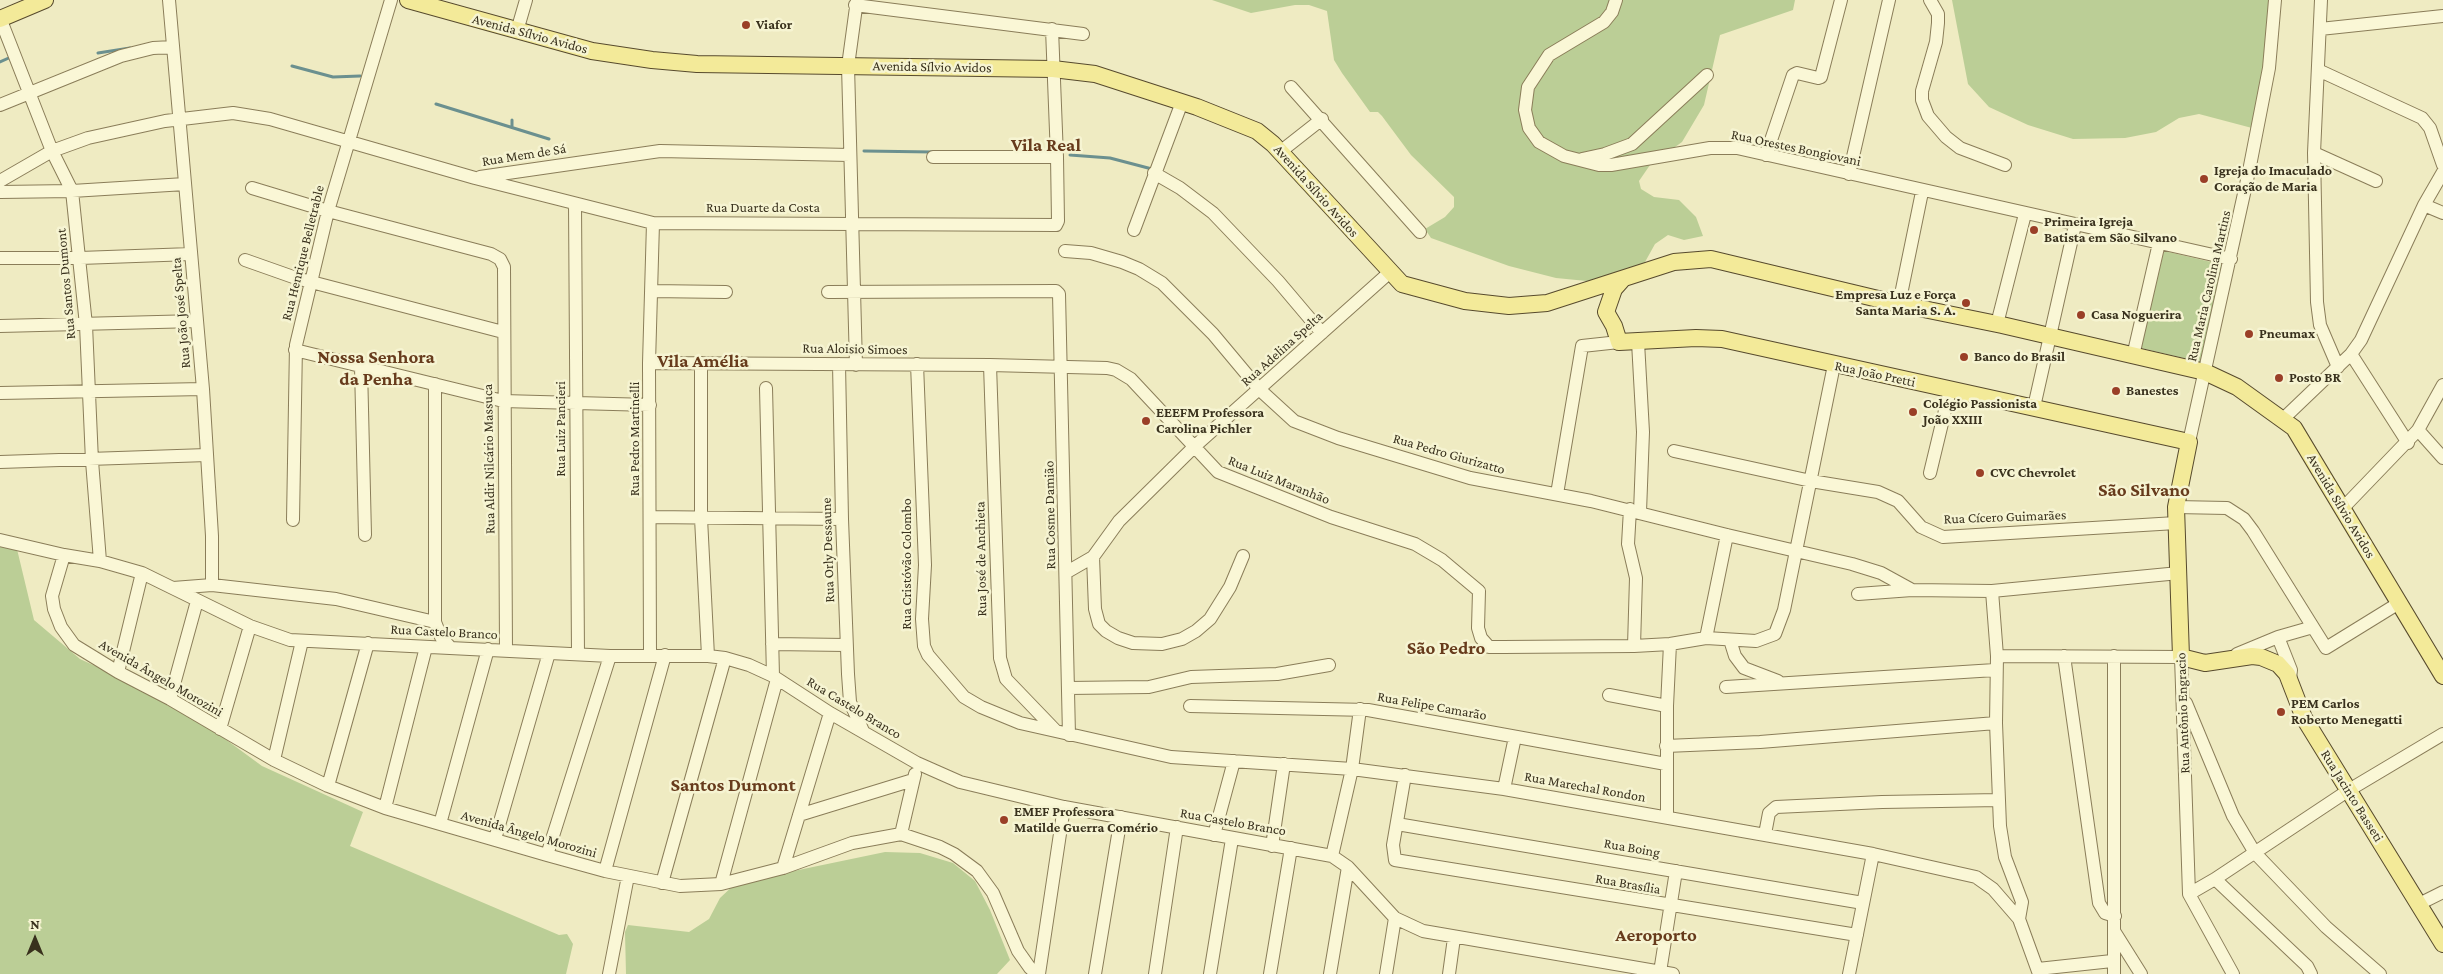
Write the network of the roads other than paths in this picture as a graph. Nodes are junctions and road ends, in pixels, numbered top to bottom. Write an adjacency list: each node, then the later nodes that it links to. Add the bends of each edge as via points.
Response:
1 (45, 0): 14 (main road)
2 (169, 0): 19 (street, Rua João José Spelta)
3 (390, 0): 30 (street, Rua Henrique Belletrable)
4 (408, 0): 17 (main road, Avenida Sílvio Avidos)
5 (526, 0): 17 (street)
6 (1616, 0): 38 (street, Rua Orestes Bongiovani, via 1604,22 1549,55 1532,78 1525,98 1529,128 1539,142)
7 (1841, 0): 34 (street, via 1821,77 1797,73 1791,80)
8 (1889, 0): 43 (street)
9 (1930, 0): 39 (street, via 1935,6 1938,23 1922,92 1928,116 1960,148)
10 (2275, 0): 67 (street, Rua Maria Carolina Martins, via 2264,97)
11 (2320, 0): 16 (street)
12 (856, 2): 15 (street); 20 (street)
13 (2443, 16): 16 (street)
14 (0, 19): 25 (street, Rua Santos Dumont)
15 (1052, 29): 18 (street); 21 (street)
16 (2320, 29): 22 (street)
17 (517, 31): 20 (main road, Avenida Sílvio Avidos, via 592,51 652,60 697,64)
18 (1083, 34)
19 (173, 47): 25 (street, via 122,56); 28 (street, Rua João José Spelta)
20 (848, 66): 21 (main road, Avenida Sílvio Avidos); 35 (street)
21 (1053, 69): 26 (main road, Avenida Sílvio Avidos, via 1095,74); 37 (street)
22 (2318, 70): 33 (street); 40 (street, via 2422,118 2430,128)
23 (1706, 75): 38 (street, via 1632,144)
24 (1291, 86): 29 (street)
25 (30, 91): 27 (street); 31 (street, Rua Santos Dumont)
26 (1182, 102): 32 (main road, Avenida Sílvio Avidos, via 1249,127); 42 (street)
27 (0, 105)
28 (180, 119): 30 (street, Rua Mem de Sá, via 249,114); 31 (street, Rua Mem de Sá, via 109,133); 47 (street, Rua João José Spelta)
29 (1322, 120): 32 (street); 61 (street)
30 (348, 141): 44 (street, Rua Mem de Sá); 54 (street, Rua Henrique Belletrable)
31 (52, 151): 45 (street, Rua Mem de Sá); 49 (street, Rua Santos Dumont)
32 (1280, 152): 69 (main road, Avenida Sílvio Avidos)
33 (2314, 153): 46 (street); 100 (street, via 2317,302 2320,325)
34 (1766, 154): 38 (street, Rua Orestes Bongiovani, via 1723,147 1611,165); 43 (street, Rua Orestes Bongiovani)
35 (850, 155): 44 (street, Rua Mem de Sá, via 660,151); 58 (street)
36 (933, 157): 37 (street)
37 (1057, 157): 58 (street, Rua Duarte da Costa, via 1056,225)
38 (1577, 160)
39 (2005, 165)
40 (2443, 165)
41 (2443, 172): 53 (street)
42 (1154, 174): 60 (street); 84 (street, via 1180,188 1213,213)
43 (1849, 174): 51 (street, Rua Orestes Bongiovani)
44 (475, 178): 52 (street, Rua Duarte da Costa)
45 (0, 180)
46 (2376, 181)
47 (185, 184): 49 (street); 64 (street, Rua João José Spelta)
48 (252, 188): 54 (street)
49 (72, 191): 50 (street); 66 (street, Rua Santos Dumont)
50 (0, 192)
51 (1922, 192): 56 (street, Rua Orestes Bongiovani); 77 (street)
52 (575, 204): 57 (street, Rua Duarte da Costa); 111 (street, Rua Luiz Pancieri)
53 (2424, 205): 55 (street); 89 (street, via 2369,324)
54 (328, 211): 71 (street, Rua Henrique Belletrable); 83 (street, Rua Aldir Nilcário Massuca, via 500,259 504,267)
55 (2443, 213)
56 (2024, 214): 59 (street, Rua Orestes Bongiovani); 80 (street)
57 (653, 223): 58 (street, Rua Duarte da Costa); 72 (street, Rua Pedro Martinelli)
58 (853, 223): 75 (street)
59 (2075, 225): 62 (street, Rua Orestes Bongiovani); 85 (street)
60 (1134, 230)
61 (1420, 232)
62 (2160, 242): 67 (street, Rua Orestes Bongiovani); 90 (street)
63 (1065, 251): 106 (street, Rua Pedro Giurizatto, via 1091,253 1122,262 1162,283 1213,334)
64 (191, 254): 66 (street); 79 (street, Rua João José Spelta)
65 (0, 258): 66 (street)
66 (80, 258): 81 (street, Rua Santos Dumont)
67 (2231, 259): 101 (street, Rua Maria Carolina Martins)
68 (245, 260): 71 (street)
69 (1390, 272): 76 (main road, Avenida Sílvio Avidos, via 1402,284 1414,288 1465,301 1509,306 1547,303); 84 (street, Rua Adelina Spelta)
70 (1622, 280): 76 (main road, Avenida Sílvio Avidos); 77 (main road, Avenida Sílvio Avidos, via 1674,262 1711,259); 78 (main road, via 1614,289)
71 (312, 281): 83 (street); 88 (street, Rua Henrique Belletrable)
72 (651, 291): 73 (street); 91 (street, Rua Pedro Martinelli)
73 (726, 292)
74 (828, 292): 75 (street)
75 (855, 293): 95 (street); 99 (street, Rua Cosme Damião, via 1056,291 1060,294)
76 (1581, 293): 78 (main road)
77 (1899, 304): 80 (main road, Avenida Sílvio Avidos)
78 (1606, 312): 86 (main road)
79 (197, 321): 81 (street); 104 (street, Rua João José Spelta)
80 (1997, 324): 85 (main road, Avenida Sílvio Avidos)
81 (86, 325): 82 (street); 108 (street, Rua Santos Dumont)
82 (0, 326)
83 (503, 332): 110 (street, Rua Aldir Nilcário Massuca)
84 (1322, 333): 106 (street, Rua Adelina Spelta)
85 (2049, 336): 90 (main road, Avenida Sílvio Avidos); 113 (street)
86 (1619, 342): 87 (main road, Rua João Pretti); 126 (street, via 1582,346)
87 (1638, 342): 97 (main road, Rua João Pretti, via 1715,339); 128 (street, via 1643,432)
88 (295, 350): 98 (street); 134 (street, Rua Henrique Belletrable)
89 (2351, 354): 100 (street); 117 (street)
90 (2133, 356): 101 (main road, Avenida Sílvio Avidos)
91 (649, 363): 92 (street, Rua Aloisio Simoes); 112 (street, Rua Pedro Martinelli)
92 (701, 363): 93 (street, Rua Aloisio Simoes); 131 (street)
93 (839, 364): 95 (street, Rua Aloisio Simoes); 133 (street, Rua Orly Dessaune)
94 (917, 364): 95 (street, Rua Aloisio Simoes); 96 (street, Rua Aloisio Simoes); 200 (street, Rua Cristóvão Colombo, via 925,565 924,646 964,697 998,716)
95 (856, 365)
96 (990, 365): 99 (street, Rua Aloisio Simoes); 200 (street, Rua José de Anchieta, via 1000,663 1014,689)
97 (1834, 365): 107 (main road, Rua João Pretti); 125 (street)
98 (361, 367): 102 (street); 135 (street)
99 (1061, 367): 118 (street, Rua Luiz Maranhão, via 1107,368 1124,373); 143 (street, Rua Cosme Damião)
100 (2338, 367): 114 (street)
101 (2204, 372): 114 (main road, Avenida Sílvio Avidos, via 2237,388); 116 (street)
102 (435, 384): 110 (street); 153 (street)
103 (2443, 385): 115 (street)
104 (203, 388): 108 (street); 120 (street, Rua João José Spelta)
105 (766, 388): 132 (street)
106 (1259, 389): 118 (street, Rua Adelina Spelta); 126 (street, Rua Pedro Giurizatto, via 1294,421 1338,438 1470,478)
107 (1950, 390): 113 (main road, Rua João Pretti); 124 (street)
108 (90, 392): 109 (street); 122 (street, Rua Santos Dumont)
109 (0, 394)
110 (503, 401): 111 (street); 168 (street, Rua Aldir Nilcário Massuca)
111 (576, 404): 112 (street); 170 (street, Rua Luiz Pancieri)
112 (650, 405): 130 (street, Rua Pedro Martinelli)
113 (2034, 407): 116 (main road, Rua João Pretti)
114 (2283, 419): 127 (main road, Avenida Sílvio Avidos, via 2294,428)
115 (2418, 430): 117 (street); 121 (street)
116 (2189, 442): 129 (main road, Rua Antônio Engracio)
117 (2408, 443): 127 (street)
118 (1195, 446): 141 (street, Rua Adelina Spelta, via 1119,521); 164 (street, Rua Luiz Maranhão, via 1209,464 1225,476 1331,517 1415,544 1442,560 1479,591 1478,628 1489,647)
119 (1674, 451): 125 (street, Rua Cícero Guimarães)
120 (207, 455): 122 (street); 146 (street, Rua João José Spelta, via 212,513)
121 (2443, 458)
122 (92, 461): 123 (street); 142 (street, Rua Santos Dumont)
123 (0, 462)
124 (1930, 473)
125 (1811, 481): 129 (street, Rua Cícero Guimarães, via 1878,492 1898,501 1921,527 1943,537); 138 (street)
126 (1556, 494): 128 (street, Rua Pedro Giurizatto)
127 (2342, 508): 152 (main road, Avenida Sílvio Avidos)
128 (1635, 511): 136 (street, Rua Pedro Giurizatto); 164 (street, via 1628,544 1636,578)
129 (2176, 515): 145 (main road, Rua Antônio Engracio); 155 (street, Rua Cícero Guimarães, via 2227,508 2244,519)
130 (650, 517): 131 (street); 172 (street, Rua Pedro Martinelli)
131 (701, 518): 132 (street); 174 (street)
132 (770, 518): 133 (street); 161 (street)
133 (842, 519): 163 (street, Rua Orly Dessaune)
134 (293, 520)
135 (365, 535)
136 (1727, 535): 138 (street, Rua Pedro Giurizatto); 157 (street)
137 (0, 540): 139 (street, Rua Castelo Branco)
138 (1796, 551): 148 (street, Rua Pedro Giurizatto, via 1881,573); 158 (street, via 1778,629 1770,638 1756,642)
139 (64, 555): 142 (street, Rua Castelo Branco); 183 (street, Avenida Ângelo Morozini, via 52,596 56,618 74,645)
140 (1243, 556): 141 (street, via 1230,587 1210,619 1189,635 1162,644 1133,643 1118,638 1099,624 1095,609)
141 (1094, 557): 143 (street, Rua Adelina Spelta)
142 (100, 561): 144 (street, Rua Castelo Branco)
143 (1067, 572): 189 (street, Rua Cosme Damião)
144 (142, 573): 147 (street, Rua Castelo Branco); 183 (street)
145 (2179, 573): 149 (street, Rua Pedro Giurizatto); 178 (main road, Rua Antônio Engracio)
146 (212, 585): 147 (street); 153 (street, via 336,599)
147 (173, 588): 151 (street, Rua Castelo Branco)
148 (1912, 590): 149 (street, Rua Pedro Giurizatto); 150 (street, Rua Pedro Giurizatto)
149 (1992, 591): 175 (street)
150 (1858, 594)
151 (197, 601): 154 (street, Rua Castelo Branco); 192 (street)
152 (2399, 604): 155 (street, Rua Cícero Guimarães, via 2326,648); 184 (main road, Avenida Sílvio Avidos)
153 (435, 622): 166 (street, via 441,637)
154 (250, 626): 159 (street, Rua Castelo Branco); 198 (street)
155 (2313, 626): 156 (street)
156 (2278, 637): 180 (street); 187 (street, via 2291,670)
157 (1706, 638): 158 (street); 162 (street)
158 (1730, 640): 186 (street, via 1735,656 1744,668)
159 (302, 641): 160 (street, Rua Castelo Branco); 205 (street)
160 (368, 643): 165 (street, Rua Castelo Branco); 213 (street)
161 (772, 644): 163 (street); 185 (street)
162 (1670, 644): 164 (street); 194 (street)
163 (846, 645): 199 (street, Rua Orly Dessaune, via 850,702)
164 (1634, 646)
165 (426, 647): 166 (street, Rua Castelo Branco); 217 (street)
166 (450, 647): 167 (street, Rua Castelo Branco)
167 (488, 649): 168 (street, Rua Castelo Branco); 222 (street)
168 (506, 650): 169 (street, Rua Castelo Branco)
169 (549, 653): 170 (street, Rua Castelo Branco); 228 (street)
170 (578, 654): 171 (street, Rua Castelo Branco)
171 (610, 656): 172 (street, Rua Castelo Branco); 234 (street)
172 (650, 656): 173 (street, Rua Castelo Branco)
173 (665, 656): 174 (street, Rua Castelo Branco); 238 (street)
174 (708, 656): 179 (street, Rua Castelo Branco)
175 (1997, 656): 176 (street); 182 (street)
176 (2064, 656): 177 (street); 249 (street, via 2099,903 2105,913)
177 (2114, 656): 178 (street); 249 (street)
178 (2181, 657): 180 (main road, Rua Jacinto Basseti, via 2205,663); 191 (street, Rua Antônio Engracio)
179 (725, 658): 185 (street, Rua Castelo Branco); 242 (street)
180 (2228, 658): 187 (main road, Rua Jacinto Basseti, via 2252,656 2270,660 2287,674)
181 (1329, 665): 189 (street, via 1277,674 1191,677 1149,687)
182 (1995, 670): 186 (street); 197 (street)
183 (118, 672): 192 (street, Avenida Ângelo Morozini)
184 (2443, 676)
185 (775, 677): 196 (street, Rua Castelo Branco); 243 (street)
186 (1784, 683): 188 (street)
187 (2290, 685): 215 (main road, Rua Jacinto Basseti, via 2304,718)
188 (1726, 687)
189 (1068, 688): 202 (street, Rua Cosme Damião)
190 (1609, 695): 194 (street)
191 (2183, 697): 232 (street, via 2233,816); 245 (street, Rua Antônio Engracio)
192 (170, 699): 198 (street, Avenida Ângelo Morozini)
193 (1190, 706): 195 (street, Rua Felipe Camarão)
194 (1667, 706): 204 (street)
195 (1360, 709): 203 (street, Rua Felipe Camarão); 210 (street)
196 (830, 713): 199 (street, Rua Castelo Branco); 219 (street)
197 (1996, 723): 204 (street, via 1760,742); 216 (street)
198 (220, 728): 205 (street, Avenida Ângelo Morozini)
199 (863, 731): 207 (street, Rua Castelo Branco)
200 (1056, 731): 202 (street, Rua Cristóvão Colombo)
201 (2443, 734): 215 (street)
202 (1069, 735): 206 (street, Rua Marechal Rondon, via 1171,757)
203 (1515, 737): 209 (street, Rua Felipe Camarão); 214 (street)
204 (1666, 746): 209 (street)
205 (274, 760): 213 (street, Avenida Ângelo Morozini)
206 (1234, 761): 208 (street, Rua Marechal Rondon); 227 (street)
207 (917, 763): 212 (street); 218 (street, Rua Castelo Branco, via 960,782)
208 (1284, 764): 210 (street, Rua Marechal Rondon); 230 (street)
209 (1666, 764): 220 (street)
210 (1352, 769): 211 (street, Rua Marechal Rondon); 235 (street)
211 (1405, 775): 214 (street, Rua Marechal Rondon); 223 (street)
212 (914, 780): 219 (street); 225 (street)
213 (328, 786): 217 (street, Avenida Ângelo Morozini)
214 (1504, 789): 220 (street, Rua Marechal Rondon)
215 (2349, 790): 232 (street); 247 (main road, Rua Jacinto Basseti)
216 (1999, 800): 226 (street, via 1776,807 1769,812); 251 (street, via 2005,857 2022,902)
217 (385, 808): 222 (street, Avenida Ângelo Morozini)
218 (1064, 808): 221 (street, Rua Castelo Branco); 260 (street)
219 (799, 815): 237 (street)
220 (1667, 816): 226 (street, Rua Marechal Rondon)
221 (1121, 817): 224 (street, Rua Castelo Branco); 261 (street)
222 (440, 824): 228 (street, Avenida Ângelo Morozini)
223 (1396, 824): 239 (street, Rua Boing); 248 (street, Rua Brasília, via 1395,860)
224 (1177, 827): 227 (street, Rua Castelo Branco); 262 (street)
225 (901, 834): 237 (street, Avenida Ângelo Morozini, via 852,843); 260 (street, Avenida Ângelo Morozini, via 940,847 977,871 994,893 1018,951)
226 (1765, 834): 233 (street, Rua Marechal Rondon)
227 (1214, 835): 229 (street, Rua Castelo Branco)
228 (495, 839): 234 (street, Avenida Ângelo Morozini)
229 (1232, 839): 230 (street, Rua Castelo Branco); 263 (street)
230 (1272, 846): 231 (street, Rua Castelo Branco)
231 (1291, 848): 235 (street, Rua Castelo Branco); 264 (street)
232 (2254, 853): 241 (street); 274 (street, via 2326,927)
233 (1873, 854): 246 (street); 251 (street, Rua Marechal Rondon, via 1976,877 1993,889)
234 (548, 856): 238 (street, Avenida Ângelo Morozini)
235 (1332, 856): 236 (street, Rua Castelo Branco)
236 (1348, 867): 250 (street, Rua Castelo Branco); 265 (street)
237 (784, 868): 243 (street, Avenida Ângelo Morozini)
238 (605, 871): 240 (street, Avenida Ângelo Morozini)
239 (1676, 871): 246 (street, Rua Boing); 248 (street)
240 (628, 876): 242 (street, Avenida Ângelo Morozini); 259 (street)
241 (2215, 880): 245 (street); 273 (street, via 2307,966)
242 (662, 883): 243 (street, Avenida Ângelo Morozini, via 688,887)
243 (722, 884)
244 (2443, 892): 247 (street)
245 (2189, 894): 272 (street, Rua Antônio Engracio)
246 (1863, 903): 253 (street)
247 (2419, 904): 255 (main road, Rua Jacinto Basseti)
248 (1670, 906): 253 (street, Rua Brasília); 258 (street)
249 (2115, 916): 252 (street)
250 (1395, 918): 254 (street, Rua Castelo Branco, via 1423,931); 266 (street)
251 (2019, 919): 257 (street, Rua Marechal Rondon)
252 (2114, 931): 256 (street); 271 (street)
253 (1857, 935): 269 (street)
254 (1454, 938): 258 (street, Rua Castelo Branco); 267 (street)
255 (2443, 944)
256 (2112, 961): 257 (street); 270 (street)
257 (2038, 971)
258 (1660, 972): 268 (street, Rua Castelo Branco)
259 (609, 974)
260 (1038, 974)
261 (1095, 974)
262 (1155, 974)
263 (1210, 974)
264 (1270, 974)
265 (1330, 974)
266 (1386, 974)
267 (1449, 974)
268 (1673, 974)
269 (1849, 974)
270 (2114, 974)
271 (2141, 974)
272 (2233, 974)
273 (2311, 974)
274 (2380, 974)

